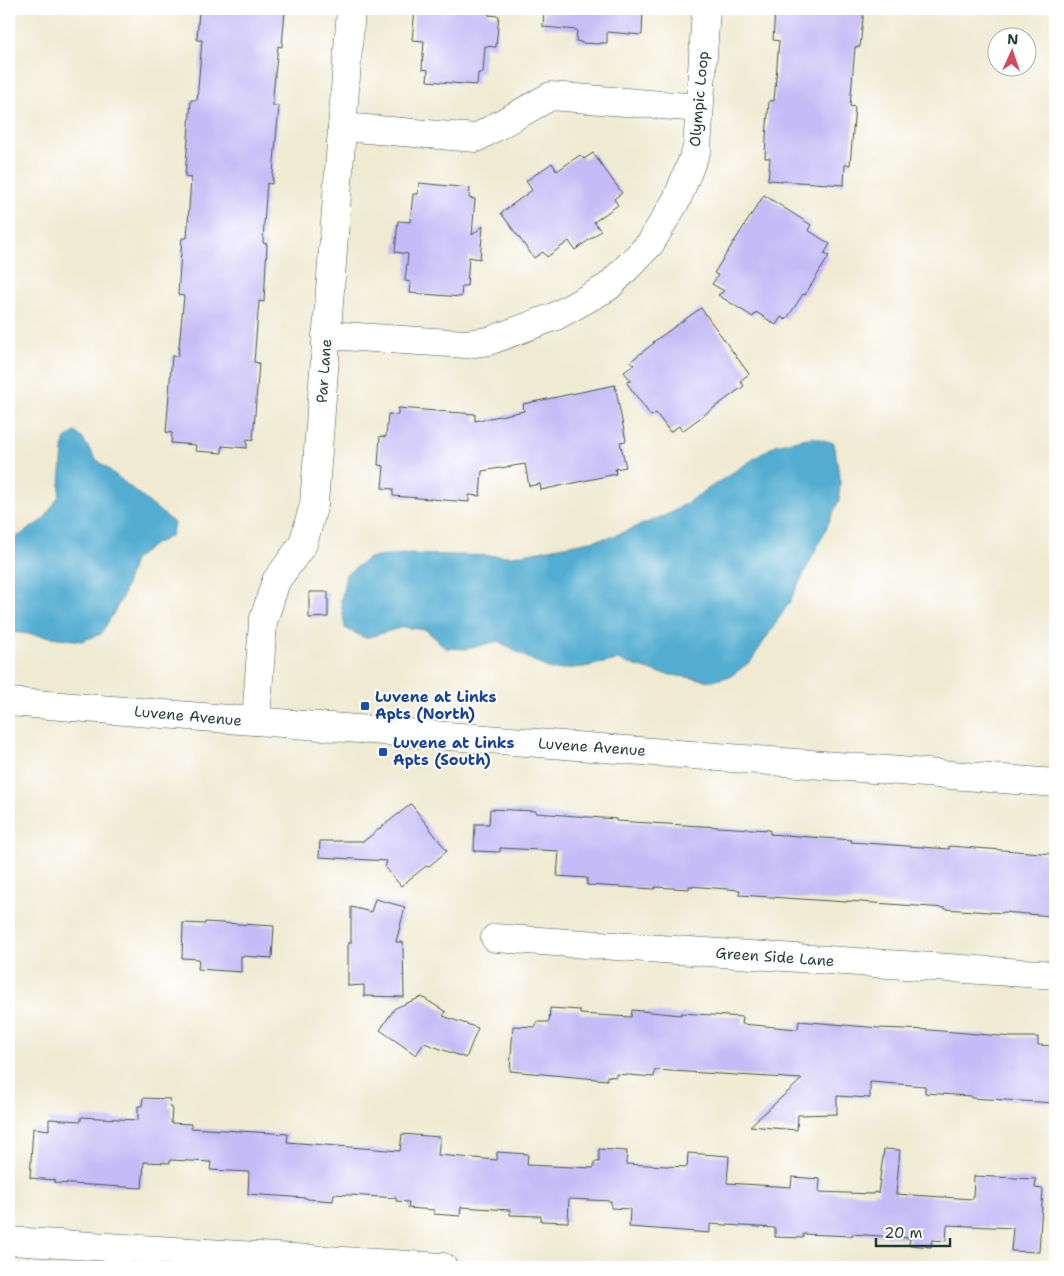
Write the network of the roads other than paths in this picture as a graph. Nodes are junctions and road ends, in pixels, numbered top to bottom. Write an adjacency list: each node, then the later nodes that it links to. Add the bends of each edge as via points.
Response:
1 (351, 9): 4 (street, Par Lane)
2 (706, 9): 3 (street, Olympic Loop)
3 (699, 108): 4 (street, via 551,96 476,138); 5 (street, Olympic Loop, via 697,148 677,199 650,244 608,287 556,316 489,341 466,344)
4 (342, 128): 5 (street, Par Lane)
5 (326, 335): 7 (street, Par Lane, via 314,504 303,544 276,581 263,622)
6 (9, 702): 7 (street, Luvene Avenue)
7 (256, 722): 8 (street, Luvene Avenue)
8 (1055, 783)
9 (495, 938): 10 (street, Green Side Lane)
10 (1055, 975)
11 (9, 1242): 12 (street)
12 (443, 1267)

